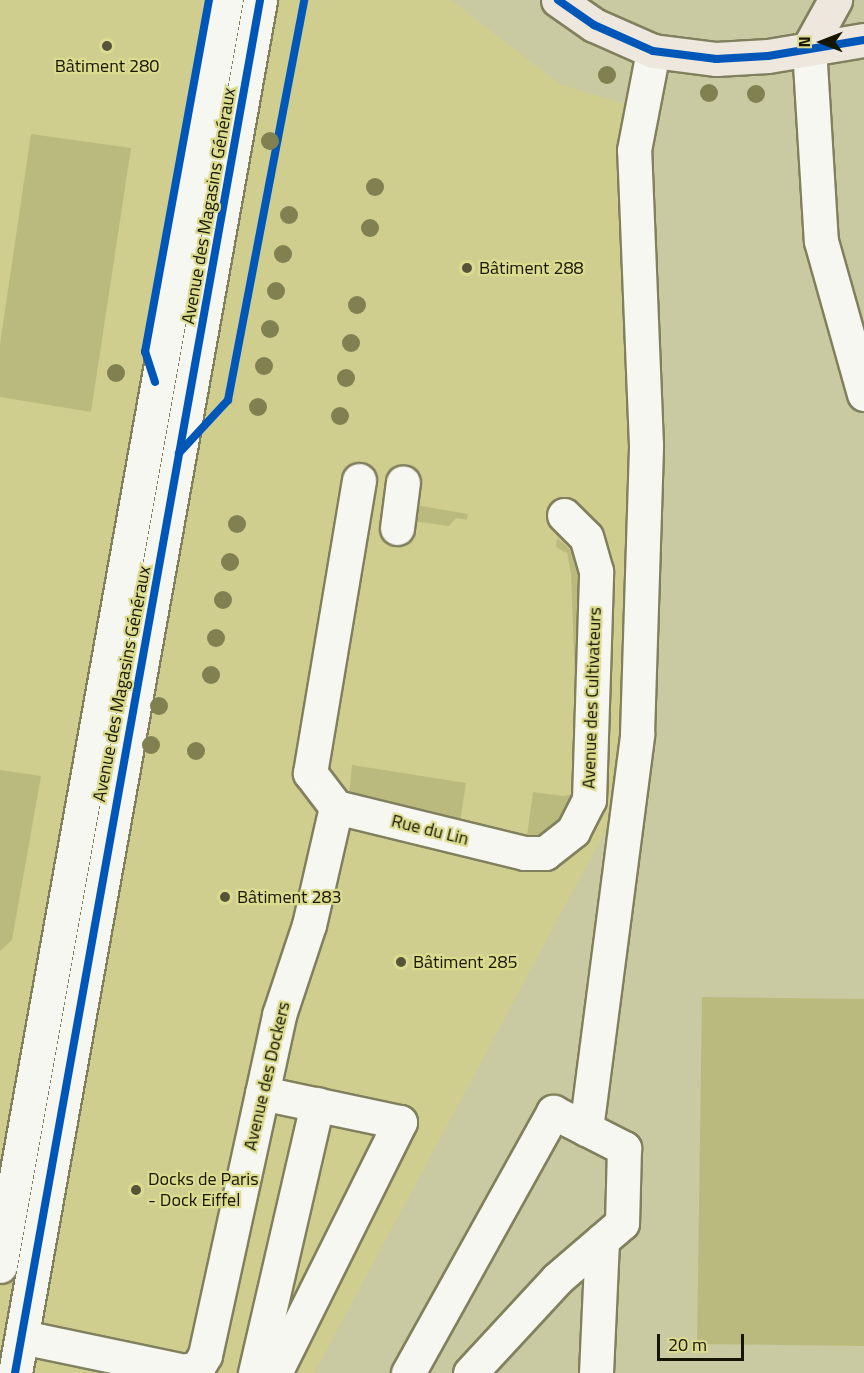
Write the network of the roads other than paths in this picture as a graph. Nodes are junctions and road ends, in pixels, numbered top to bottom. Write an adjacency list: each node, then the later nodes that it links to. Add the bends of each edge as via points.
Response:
1 (226, 0): 19 (street, Avenue des Magasins Généraux)
2 (260, 0): 20 (street, Avenue des Magasins Généraux)
3 (558, 0): 7 (main road, via 594,25)
4 (835, 0): 6 (main road)
5 (864, 40): 6 (main road)
6 (809, 47): 7 (main road, via 768,56 716,59); 8 (street, via 821,241)
7 (653, 51): 17 (street, via 634,150 646,445 638,734)
8 (864, 394)
9 (359, 480): 13 (street, via 310,773)
10 (403, 482): 12 (street)
11 (564, 515): 14 (street, Avenue des Cultivateurs, via 586,537 596,571 589,800 583,817 561,842 544,853)
12 (397, 528)
13 (336, 807): 14 (street, Rue du Lin); 15 (street, Avenue des Dockers, via 309,925 279,1015)
14 (524, 853)
15 (262, 1093): 16 (street); 21 (street, Avenue des Dockers, via 209,1339)
16 (317, 1104): 23 (street); 24 (street, via 400,1122)
17 (586, 1129): 18 (street, via 624,1148 622,1223); 25 (street, via 553,1112)
18 (602, 1240): 26 (street, via 557,1279); 27 (street)
19 (0, 1266)
20 (22, 1337): 21 (street); 22 (street, Avenue des Magasins Généraux)
21 (194, 1370)
22 (15, 1373)
23 (255, 1373)
24 (275, 1373)
25 (408, 1373)
26 (470, 1373)
27 (596, 1373)

